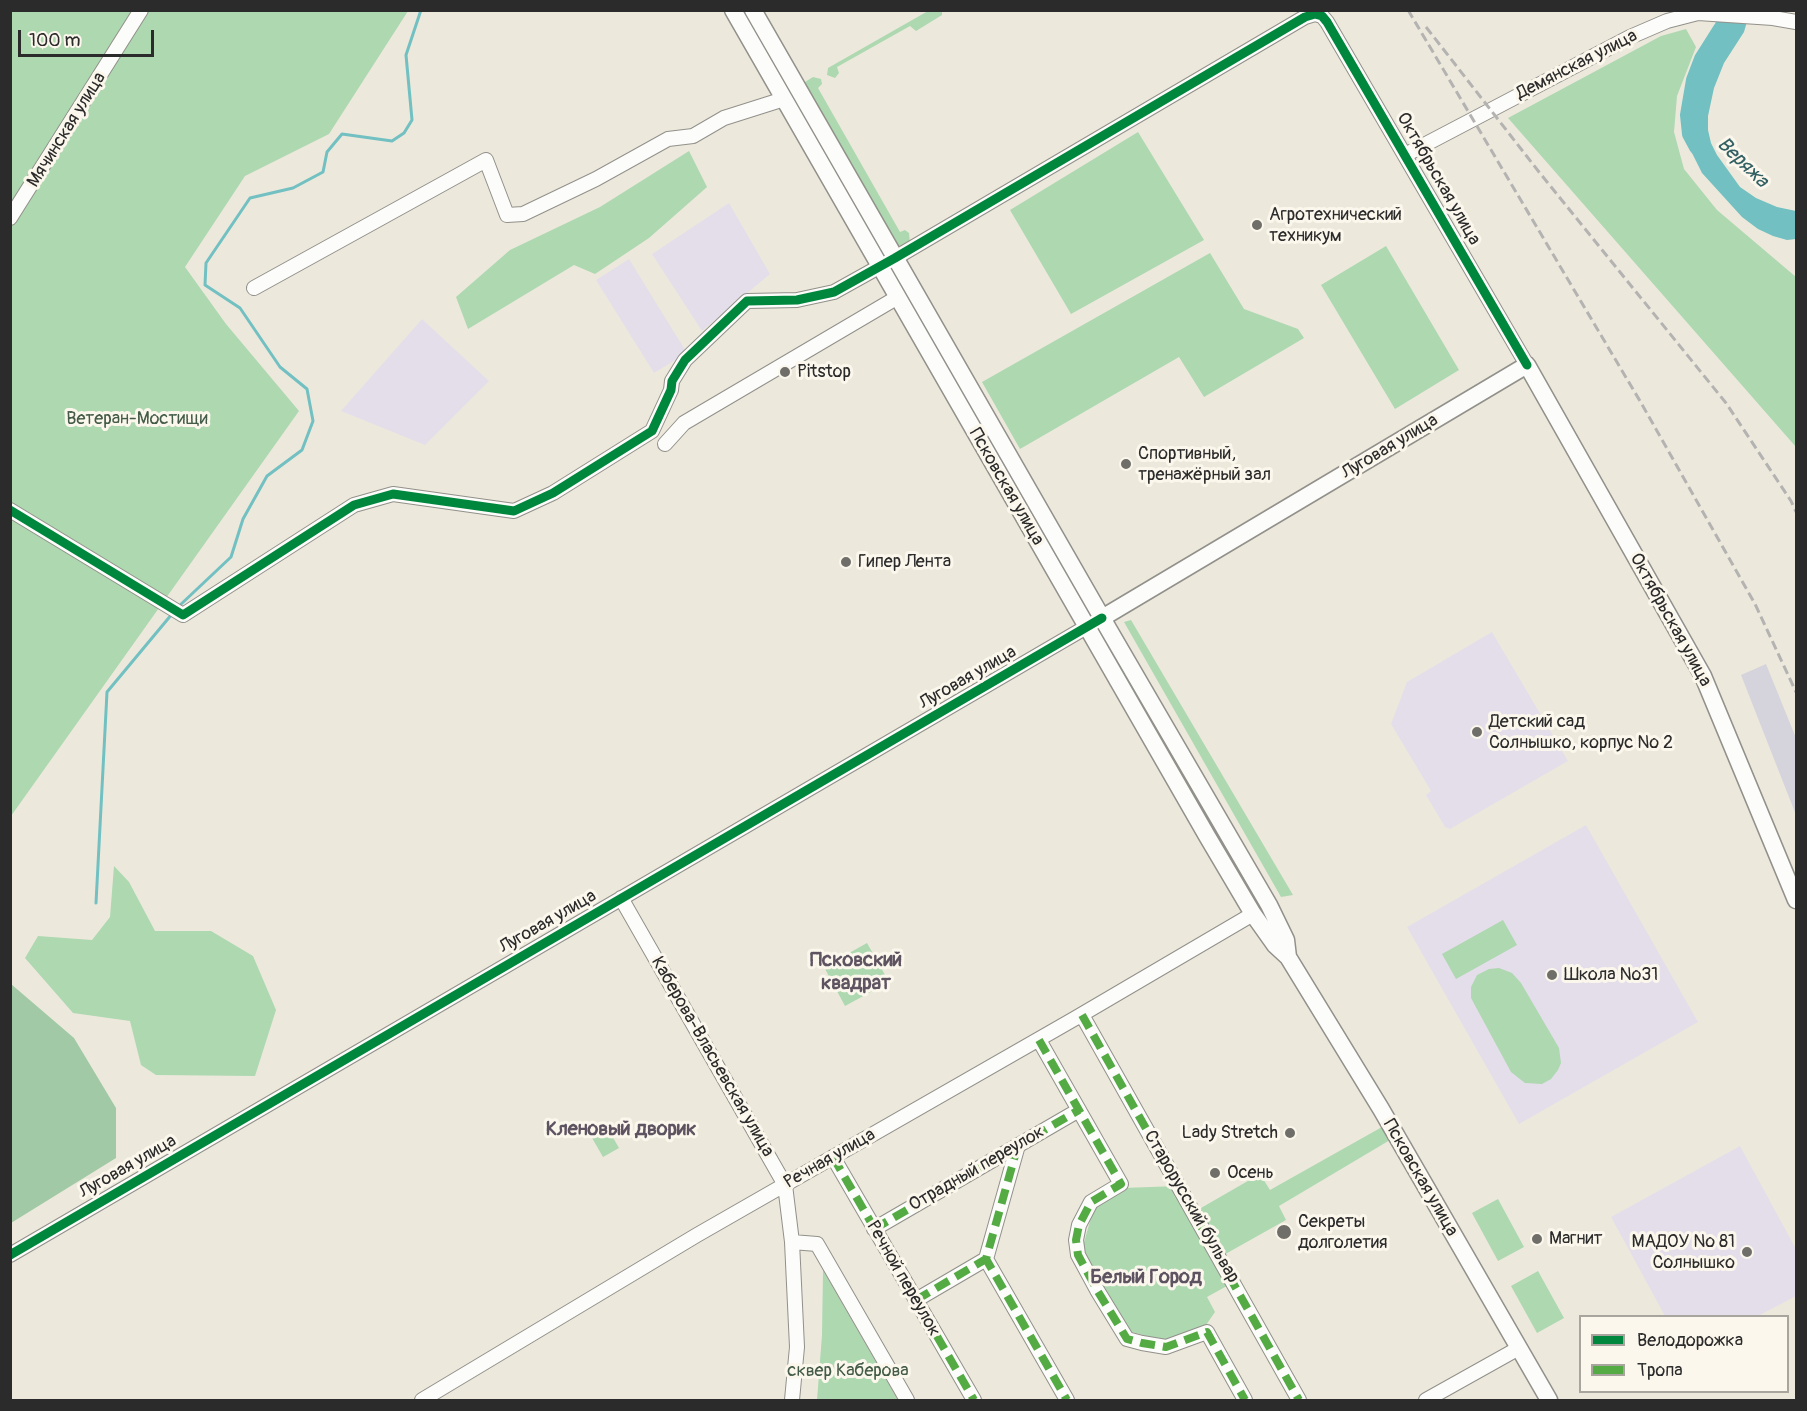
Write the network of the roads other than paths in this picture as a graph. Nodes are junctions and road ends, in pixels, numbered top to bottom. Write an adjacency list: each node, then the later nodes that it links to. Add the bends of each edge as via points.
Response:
1 (141, 10): 7 (street, Мячинская улица)
2 (733, 10): 5 (main road, Псковская улица)
3 (753, 10): 8 (main road, Псковская улица)
4 (1797, 22): 6 (street, Демянская улица, via 1698,14 1667,21)
5 (784, 99): 9 (main road, Псковская улица); 10 (street, via 724,118 693,136 668,139 523,214 507,215 486,160)
6 (1405, 155): 8 (street, Октябрьская улица, via 1327,22 1315,14); 12 (street, Октябрьская улица)
7 (10, 218)
8 (896, 258): 9 (street); 15 (main road, Псковская улица)
9 (881, 267): 11 (main road, Псковская улица); 14 (street, via 834,292 797,300 747,302 685,360 652,431 553,493 514,511 393,494 354,505 183,615)
10 (254, 288)
11 (898, 297): 13 (street, via 684,423); 16 (main road, Псковская улица)
12 (1527, 365): 15 (main road, Луговая улица); 20 (main road, Октябрьская улица, via 1703,676)
13 (665, 444)
14 (10, 510)
15 (1102, 618): 16 (street, Луговая улица); 17 (main road, Псковская улица)
16 (1087, 627): 18 (main road, Псковская улица); 19 (street, Луговая улица)
17 (1224, 828): 18 (main road, via 1213,824); 22 (main road, Псковская улица, via 1269,905 1286,940)
18 (1207, 836): 21 (main road, Псковская улица)
19 (621, 898): 28 (street, Каберова-Власьевская улица); 31 (street, Луговая улица)
20 (1797, 900)
21 (1246, 918): 22 (main road, Псковская улица); 23 (street, Речная улица)
22 (1288, 957): 34 (main road, Псковская улица, via 1381,1108)
23 (1082, 1015): 24 (street, Речная улица); 41 (street, Старорусский бульвар)
24 (1039, 1040): 25 (street); 27 (street, Речная улица)
25 (1079, 1110): 26 (street, Отрадный переулок); 35 (street, via 1121,1184 1091,1202 1079,1225 1078,1255 1127,1339 1166,1347 1206,1332)
26 (1018, 1145): 29 (street, Отрадный переулок); 32 (street)
27 (832, 1157): 28 (street, Речная улица); 29 (street, Речной переулок)
28 (785, 1185): 30 (street, Каберова-Власьевская улица); 36 (street, Речная улица)
29 (874, 1229): 33 (street, Речной переулок)
30 (792, 1242): 37 (street, Каберова-Власьевская улица, via 797,1347); 38 (street, via 818,1244)
31 (10, 1255)
32 (986, 1258): 33 (street); 40 (street)
33 (916, 1300): 39 (street, Речной переулок)
34 (1519, 1348): 42 (street); 43 (main road, Псковская улица)
35 (1242, 1400)
36 (422, 1401)
37 (792, 1401)
38 (907, 1401)
39 (974, 1401)
40 (1067, 1401)
41 (1299, 1401)
42 (1426, 1401)
43 (1549, 1401)

